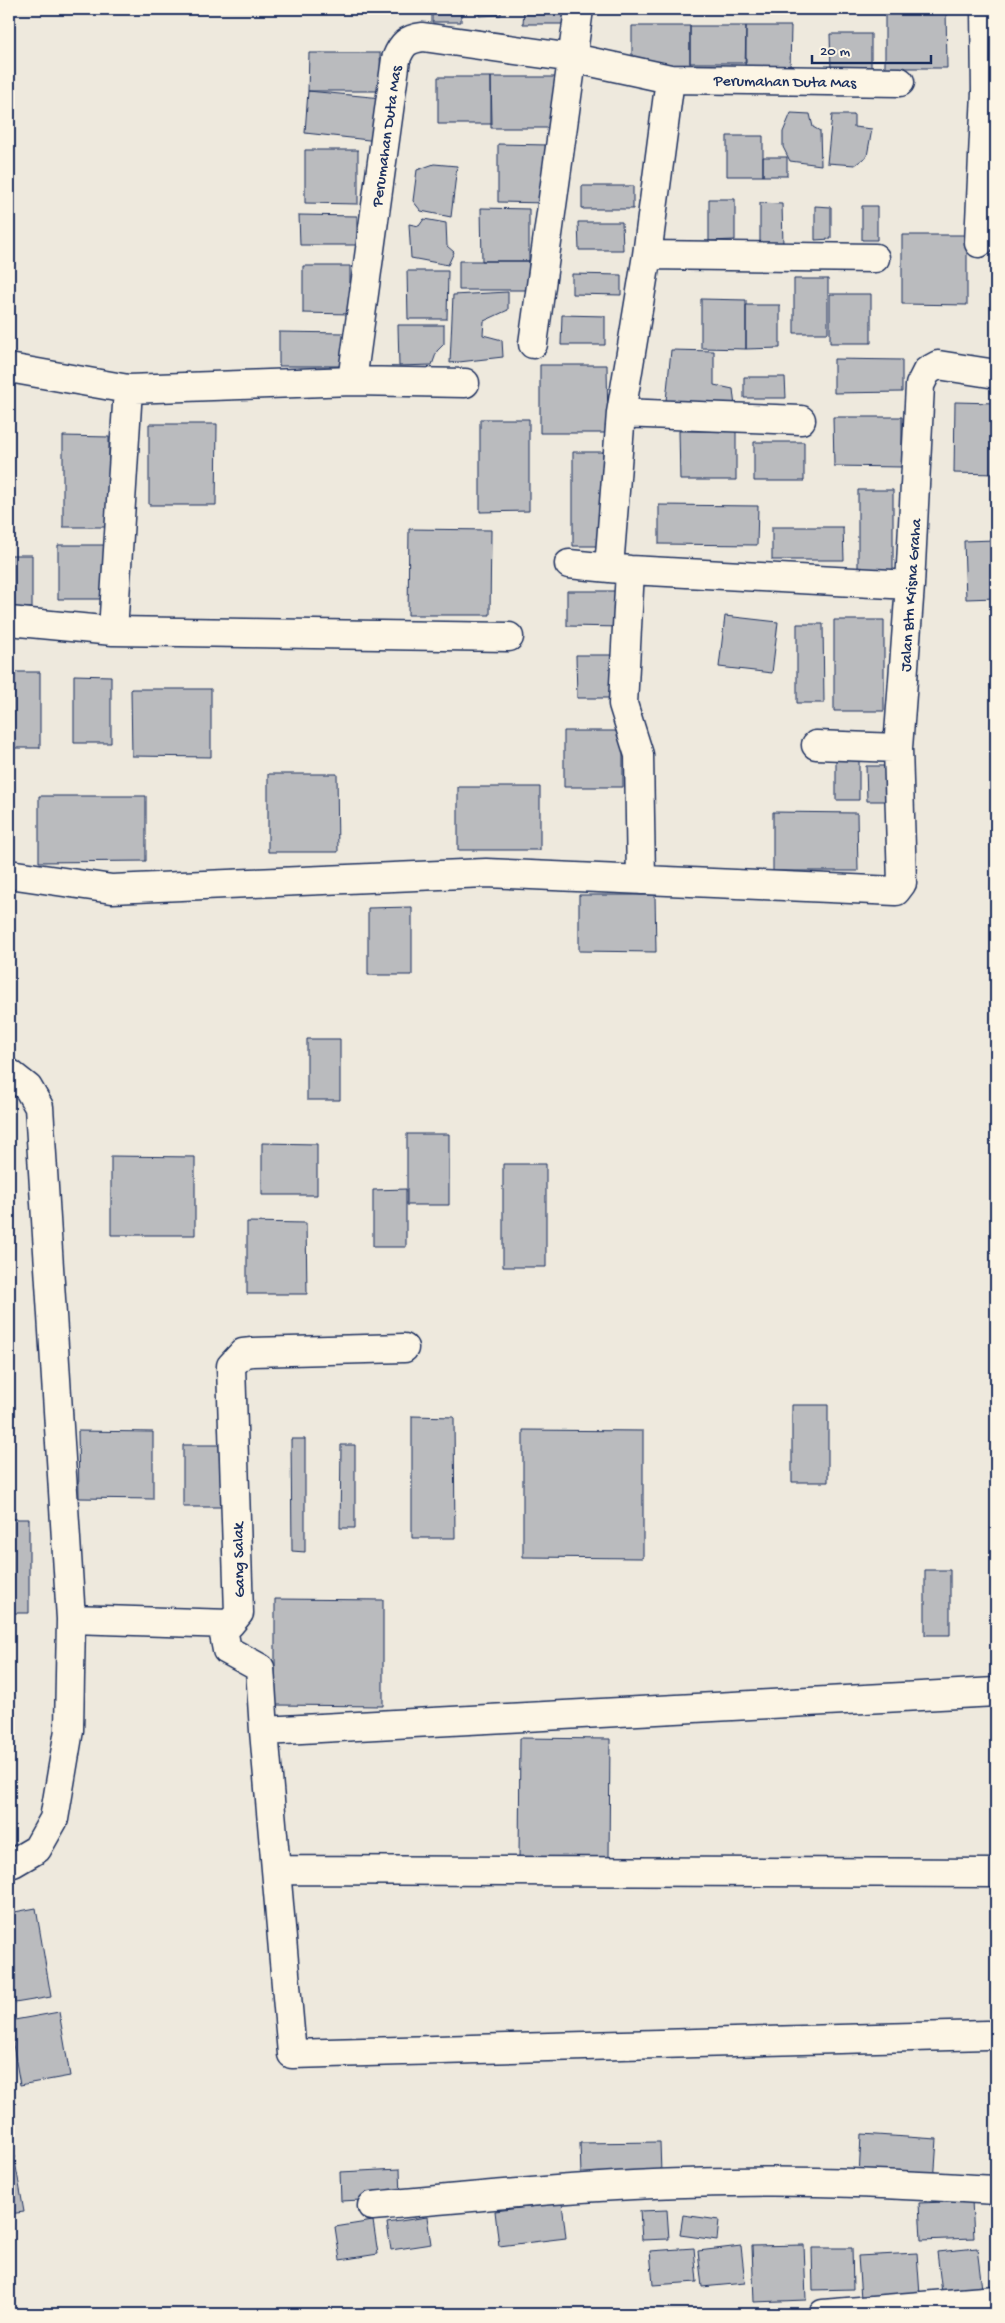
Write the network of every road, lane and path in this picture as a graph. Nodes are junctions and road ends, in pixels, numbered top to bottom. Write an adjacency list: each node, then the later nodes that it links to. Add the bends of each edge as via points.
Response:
1 (578, 9): 3 (street)
2 (985, 9): 6 (street, via 986,92)
3 (573, 58): 4 (street, Perumahan Duta Mas); 9 (street); 12 (street, Perumahan Duta Mas, via 423,37 409,39 402,46 396,59)
4 (670, 79): 5 (street, Perumahan Duta Mas); 7 (street)
5 (900, 82)
6 (979, 242)
7 (648, 255): 8 (street); 15 (street)
8 (875, 258)
9 (533, 344)
10 (9, 368): 14 (street)
11 (996, 374): 19 (street, Jalan Btn Krisna Graha, via 938,365 927,371 920,385)
12 (352, 381): 13 (street); 14 (street)
13 (465, 383)
14 (128, 389): 21 (street)
15 (621, 413): 16 (street); 18 (street)
16 (801, 420)
17 (569, 564): 18 (street)
18 (619, 569): 19 (street); 26 (street, via 622,704 639,755)
19 (910, 585): 24 (street, Jalan Btn Krisna Graha)
20 (9, 621): 21 (street)
21 (113, 631): 22 (street)
22 (509, 637)
23 (816, 745): 24 (street)
24 (898, 748): 26 (street, Jalan Btn Krisna Graha, via 902,883 896,891)
25 (9, 874): 26 (street, via 112,889 486,873)
26 (641, 880)
27 (9, 1072): 29 (street, via 28,1088 39,1107)
28 (404, 1348): 30 (street, Gang Salak, via 243,1352 231,1366 239,1613 230,1624)
29 (71, 1619): 30 (street); 33 (street, via 69,1730 54,1819 37,1849)
30 (222, 1624): 32 (street, via 227,1650 260,1668)
31 (996, 1692): 32 (street)
32 (264, 1731): 34 (street)
33 (9, 1863)
34 (277, 1870): 35 (street); 36 (street, via 292,2054)
35 (996, 1873)
36 (987, 2036)
37 (996, 2190): 38 (street, via 731,2182 548,2190)
38 (372, 2206)
39 (996, 2300): 40 (street)
40 (823, 2314)

